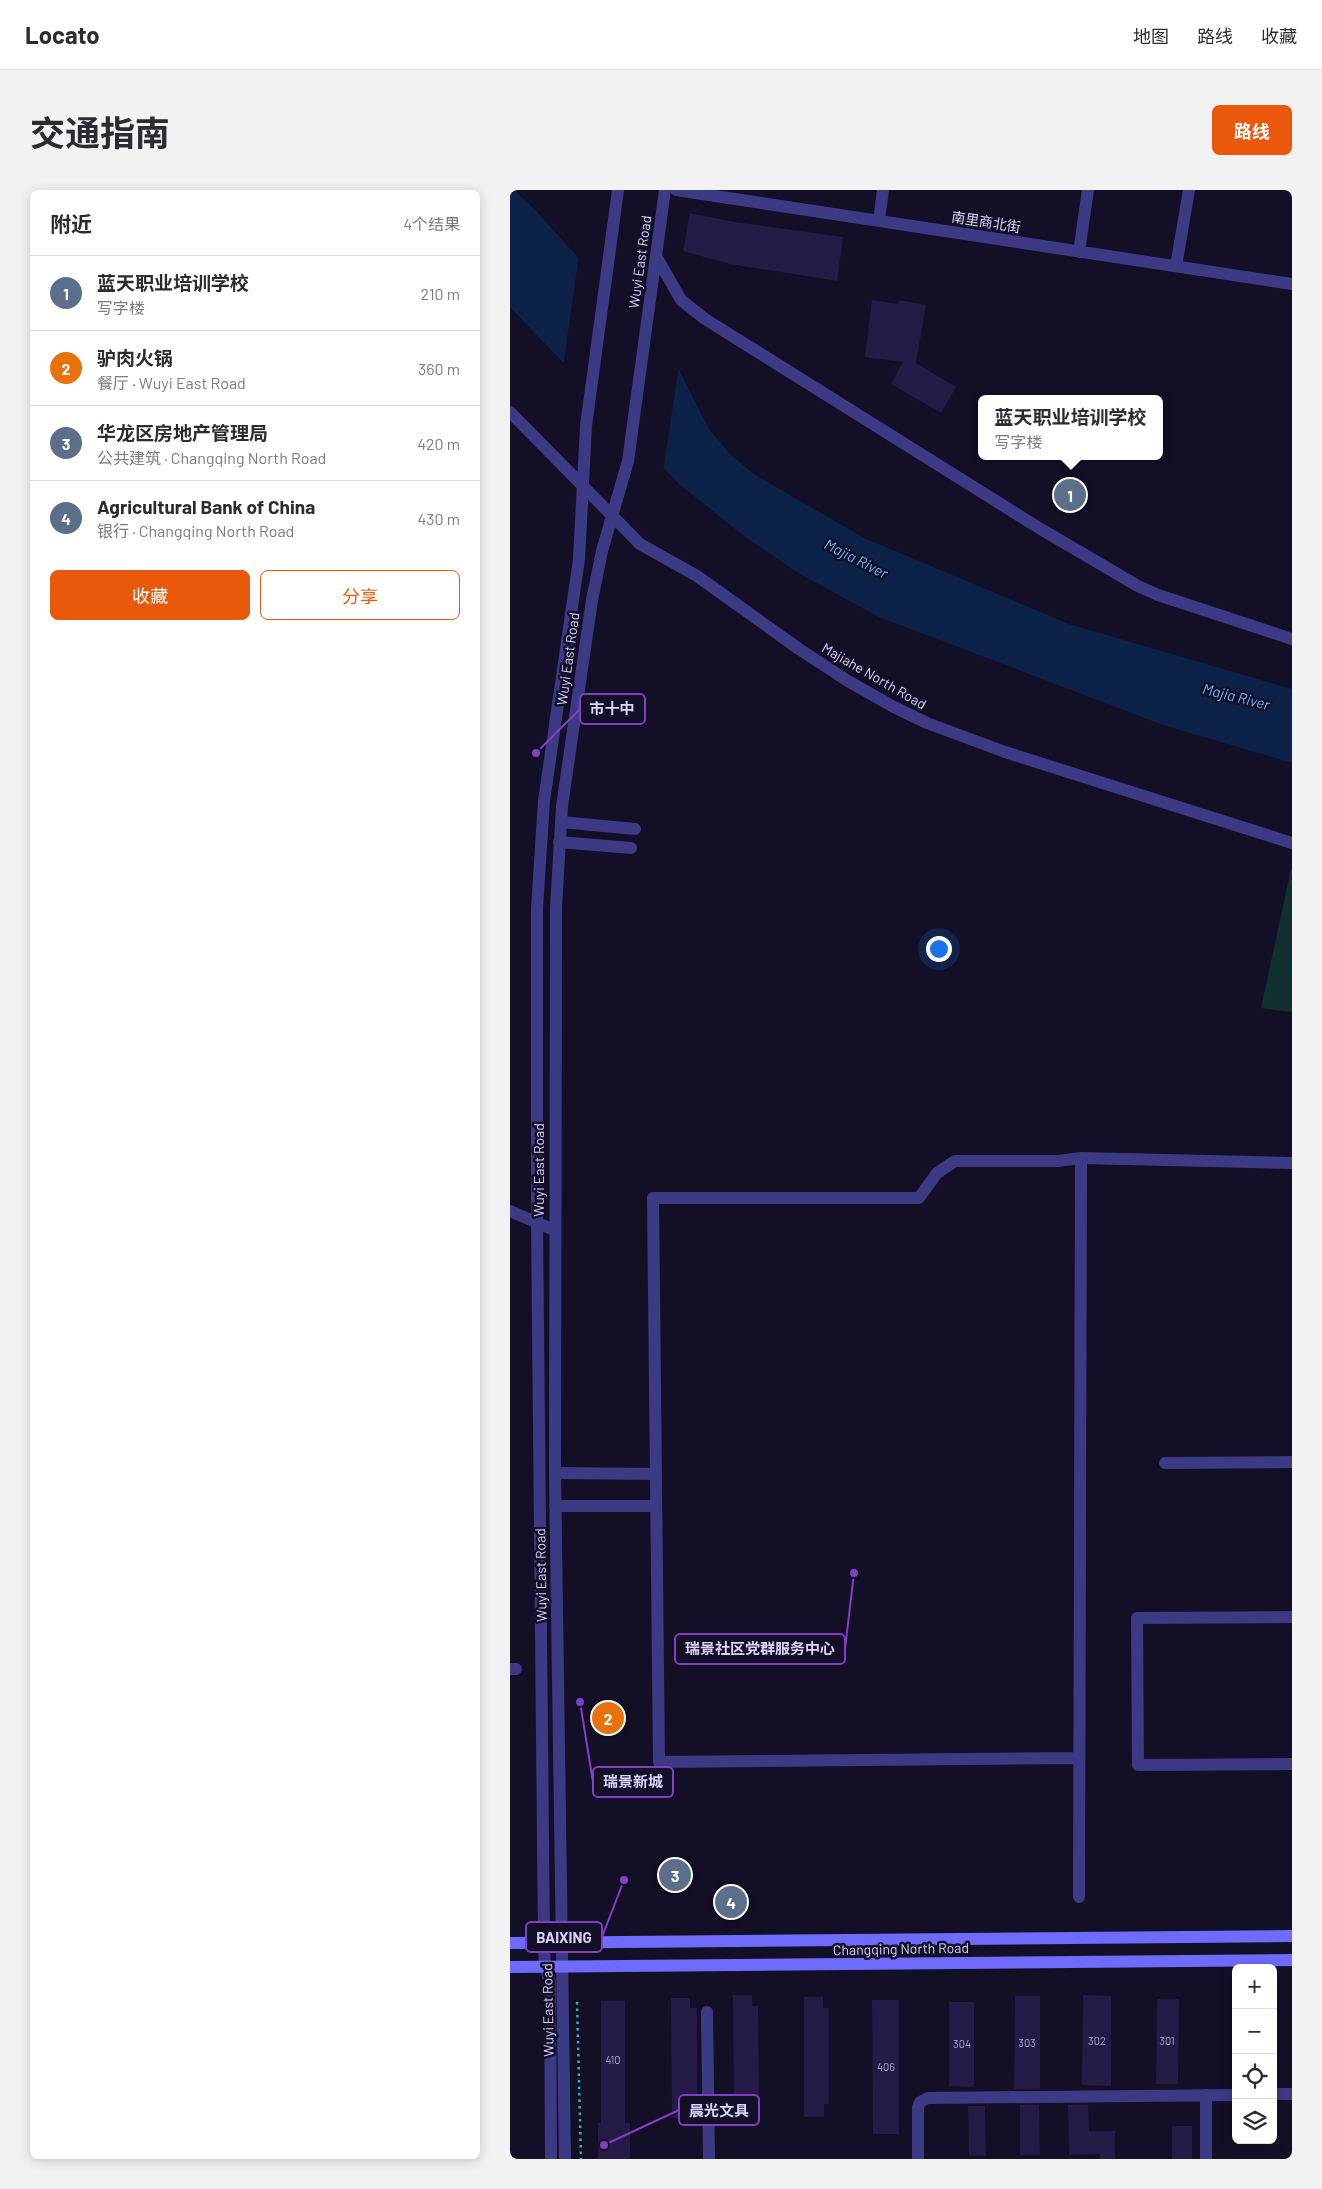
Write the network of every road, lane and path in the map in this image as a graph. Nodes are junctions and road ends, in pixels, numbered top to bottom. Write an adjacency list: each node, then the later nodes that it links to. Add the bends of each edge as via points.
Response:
1 (618, 190): 13 (street, Wuyi East Road, via 586,426)
2 (665, 190): 9 (street, Wuyi East Road)
3 (676, 190): 7 (street, 南里商北街)
4 (883, 190): 7 (street)
5 (1088, 190): 8 (street)
6 (1189, 190): 10 (street)
7 (879, 220): 8 (street, 南里商北街)
8 (1079, 252): 10 (street, 南里商北街)
9 (656, 256): 14 (street, Wuyi East Road, via 628,461); 15 (street, via 681,300 705,319 1039,528 1158,595)
10 (1176, 266): 11 (street, 南里商北街)
11 (1292, 284)
12 (510, 412): 13 (street, Majiahe North Road)
13 (582, 483): 14 (street, Majiahe North Road); 24 (street, Wuyi East Road, via 579,559 544,801 540,856)
14 (613, 516): 16 (street, Wuyi East Road, via 592,600); 19 (street, Majiahe North Road, via 640,544 697,576 799,649 848,681 927,723 1005,752)
15 (1292, 639)
16 (561, 822): 17 (street); 18 (street, Wuyi East Road)
17 (635, 829)
18 (559, 842): 20 (street); 25 (street, Wuyi East Road)
19 (1292, 843)
20 (631, 848)
21 (1081, 1158): 22 (street); 29 (street, via 1058,1162 955,1161 937,1173 919,1198 652,1198); 33 (street)
22 (1292, 1163)
23 (510, 1211): 24 (street)
24 (536, 1222): 25 (street); 37 (street, Wuyi East Road)
25 (554, 1230): 28 (street, Wuyi East Road)
26 (1292, 1462): 27 (street)
27 (1165, 1463)
28 (555, 1473): 29 (street); 30 (street, Wuyi East Road)
29 (656, 1474): 31 (street)
30 (555, 1506): 31 (street); 38 (street, Wuyi East Road)
31 (656, 1506): 33 (street, via 659,1762)
32 (1292, 1617): 34 (street, via 1136,1618 1138,1765)
33 (1078, 1758): 35 (street)
34 (1292, 1764)
35 (1078, 1897)
36 (1292, 1936): 38 (main road, Changqing North Road)
37 (544, 1942): 38 (main road, Changqing North Road); 39 (main road, Changqing North Road); 42 (street, Wuyi East Road)
38 (562, 1942): 43 (street, Wuyi East Road)
39 (510, 1943)
40 (1292, 1960): 43 (main road, Changqing North Road)
41 (510, 1967): 42 (main road, Changqing North Road)
42 (545, 1967): 43 (main road, Changqing North Road); 49 (street, Wuyi East Road, via 550,1982)
43 (563, 1967): 50 (street, Wuyi East Road)
44 (707, 2012): 51 (street)
45 (1277, 2094): 46 (street)
46 (1292, 2094)
47 (1206, 2095): 48 (street); 52 (street, via 928,2098 920,2102 918,2108); 53 (street)
48 (1232, 2095)
49 (552, 2159)
50 (565, 2159)
51 (708, 2159)
52 (918, 2159)
53 (1206, 2159)

